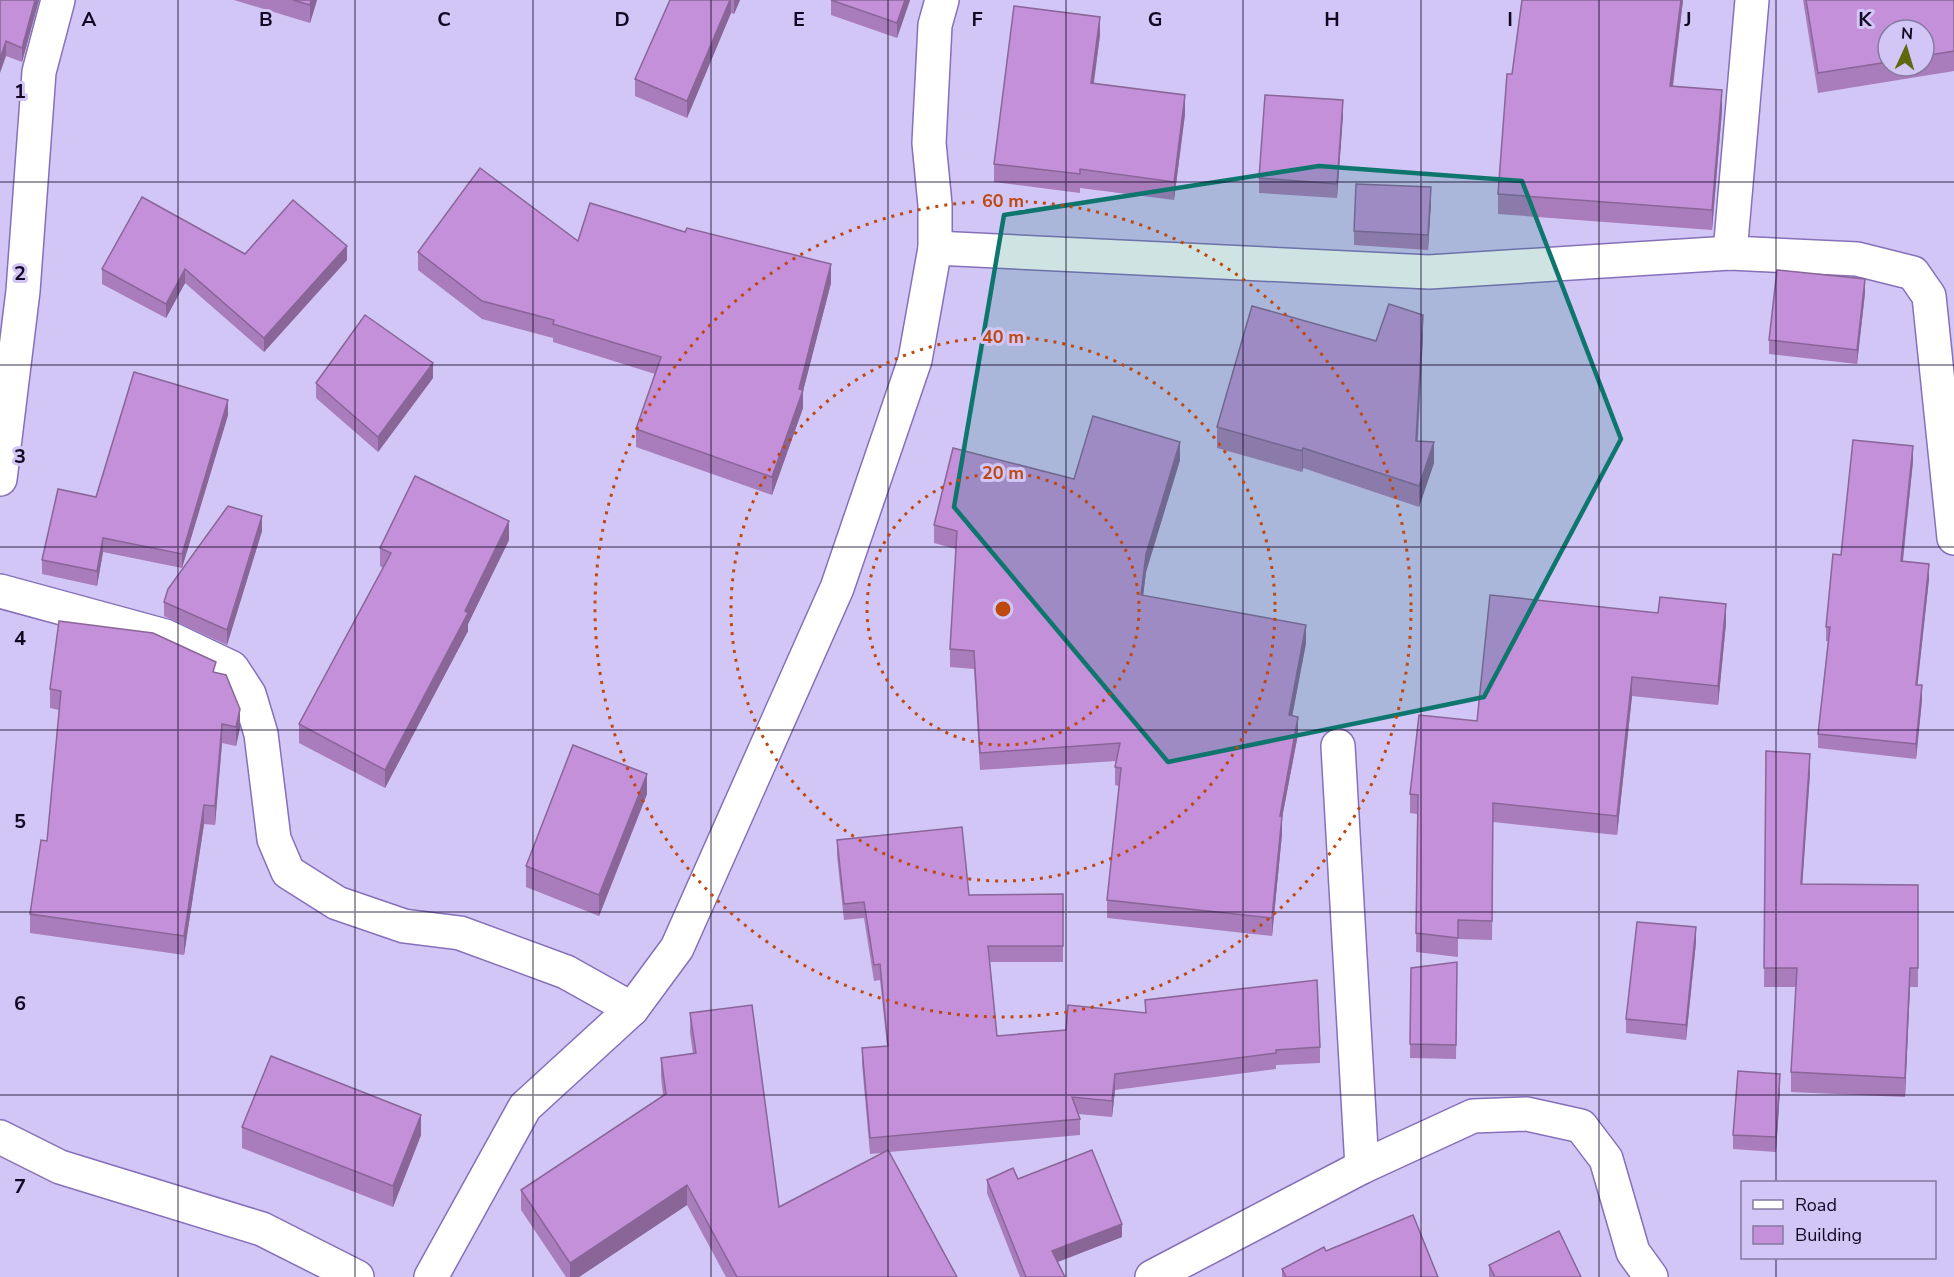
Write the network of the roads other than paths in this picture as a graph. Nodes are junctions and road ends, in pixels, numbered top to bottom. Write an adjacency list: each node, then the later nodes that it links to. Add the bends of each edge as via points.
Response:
1 (58, 0): 6 (street, via 39,72)
2 (942, 0): 4 (street, via 935,25 929,143)
3 (1752, 0): 5 (street)
4 (935, 248): 5 (street, via 1429,272); 11 (street, via 915,360 837,588 677,948)
5 (1730, 253): 8 (street, via 1857,259 1913,273 1929,296)
6 (12, 288): 7 (street)
7 (0, 479)
8 (1954, 538)
9 (0, 591): 11 (street, via 165,636 232,668 249,694 261,734 274,839 288,872 337,903 404,926 460,933 566,972)
10 (1338, 746): 13 (street)
11 (632, 1009): 15 (street, via 525,1107)
12 (0, 1137): 14 (street, via 60,1167 262,1229)
13 (1362, 1167): 16 (street); 17 (street, via 1473,1116 1527,1114 1581,1126 1606,1159 1633,1252)
14 (357, 1277)
15 (431, 1277)
16 (1152, 1277)
17 (1651, 1277)

